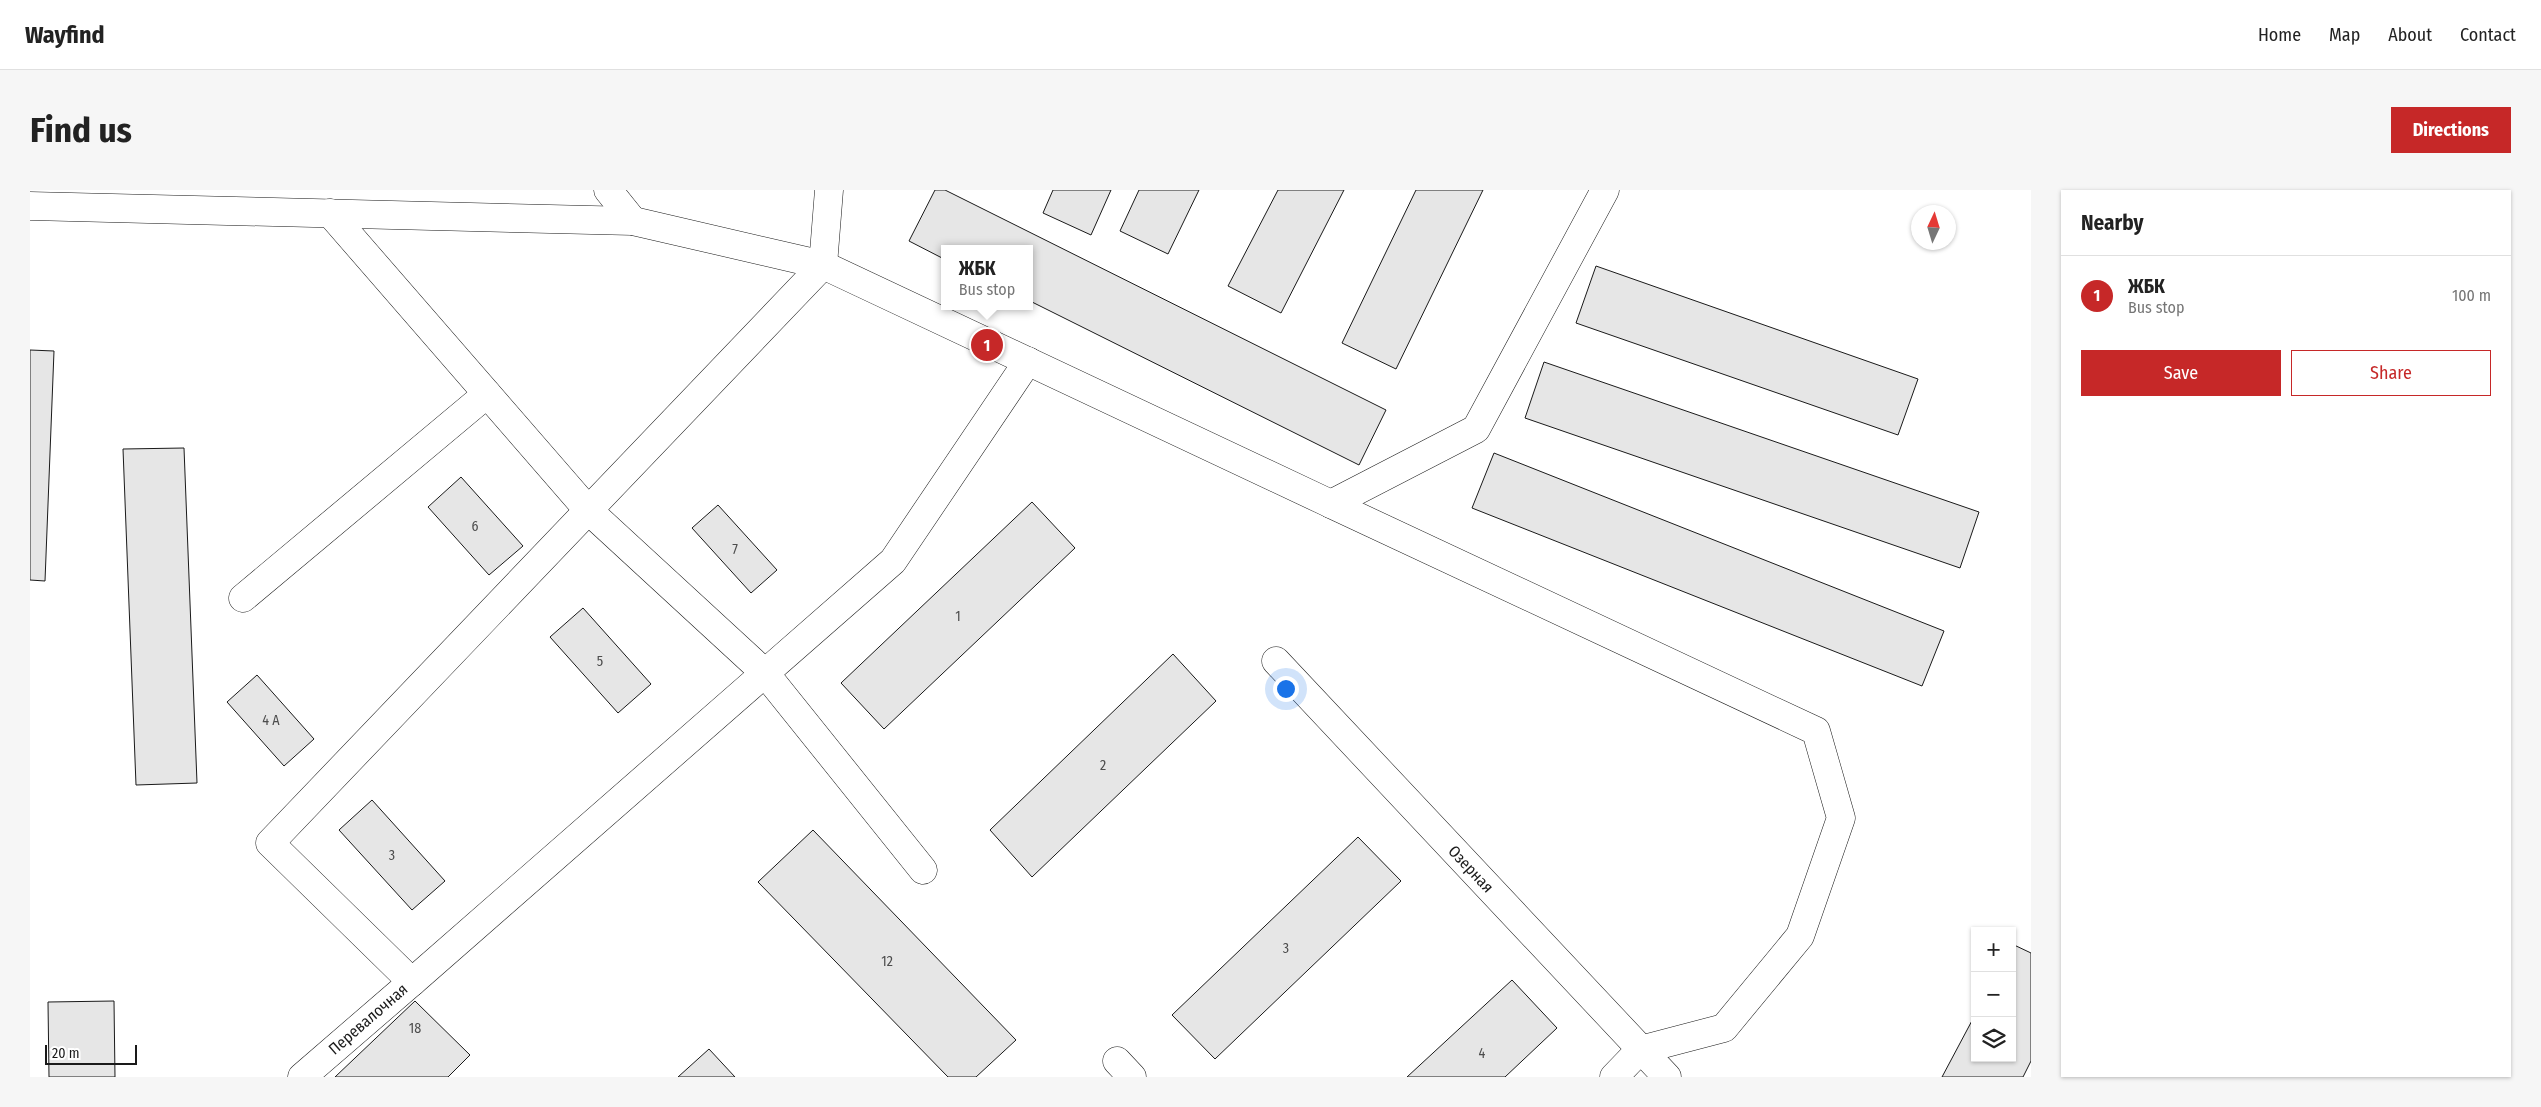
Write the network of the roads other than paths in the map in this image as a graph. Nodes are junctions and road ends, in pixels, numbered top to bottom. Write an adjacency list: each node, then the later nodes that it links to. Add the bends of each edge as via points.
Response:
1 (608, 190): 6 (street)
2 (828, 190): 7 (street)
3 (1604, 190): 10 (street, via 1476,429)
4 (30, 206): 5 (street)
5 (330, 213): 6 (street); 9 (street)
6 (633, 221): 7 (street)
7 (823, 265): 8 (street); 11 (street)
8 (1028, 361): 10 (street); 14 (street, Перевалочная, via 893,561)
9 (487, 394): 11 (street); 12 (street)
10 (1332, 504): 17 (street, via 1816,731 1841,818 1800,936 1724,1028)
11 (588, 510): 14 (street); 16 (street, via 270,843)
12 (243, 598)
13 (1276, 661): 17 (street, Озерная)
14 (766, 673): 15 (street); 16 (street, Перевалочная)
15 (923, 870)
16 (412, 982): 18 (street, Перевалочная)
17 (1640, 1050): 19 (street); 20 (street, Озерная)
18 (302, 1077)
19 (1614, 1077)
20 (1667, 1077)

